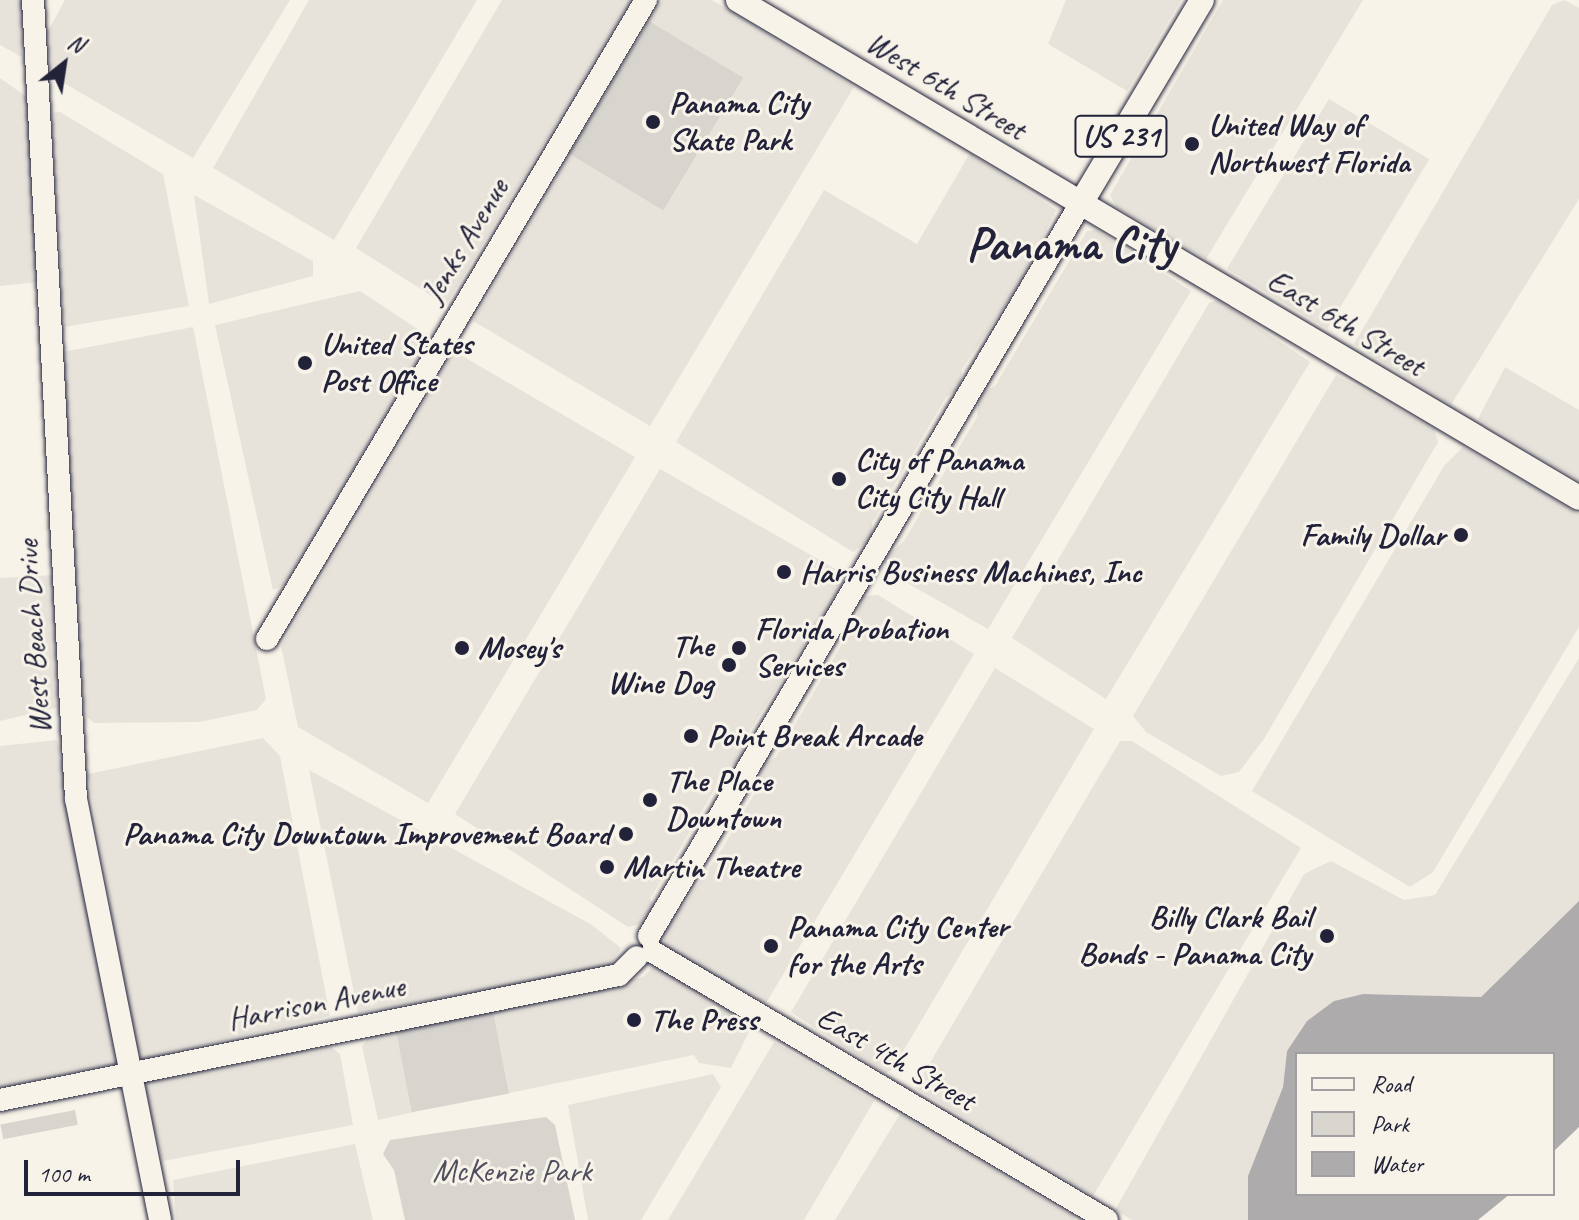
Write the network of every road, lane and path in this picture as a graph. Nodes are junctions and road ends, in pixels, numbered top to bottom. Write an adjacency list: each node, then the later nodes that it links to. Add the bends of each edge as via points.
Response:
1 (33, 0): 9 (street, West Beach Drive, via 75,792)
2 (646, 0): 7 (street, Jenks Avenue)
3 (738, 0): 5 (main road, West 6th Street)
4 (1202, 0): 5 (main road, Harrison Avenue / US 231)
5 (1081, 203): 6 (main road, East 6th Street); 8 (street, Harrison Avenue)
6 (1579, 498)
7 (267, 639)
8 (646, 948): 9 (street, Harrison Avenue, via 619,975); 12 (street, East 4th Street)
9 (131, 1073): 10 (street, Harrison Avenue); 11 (street, West Beach Drive)
10 (0, 1100)
11 (160, 1220)
12 (1107, 1220)

